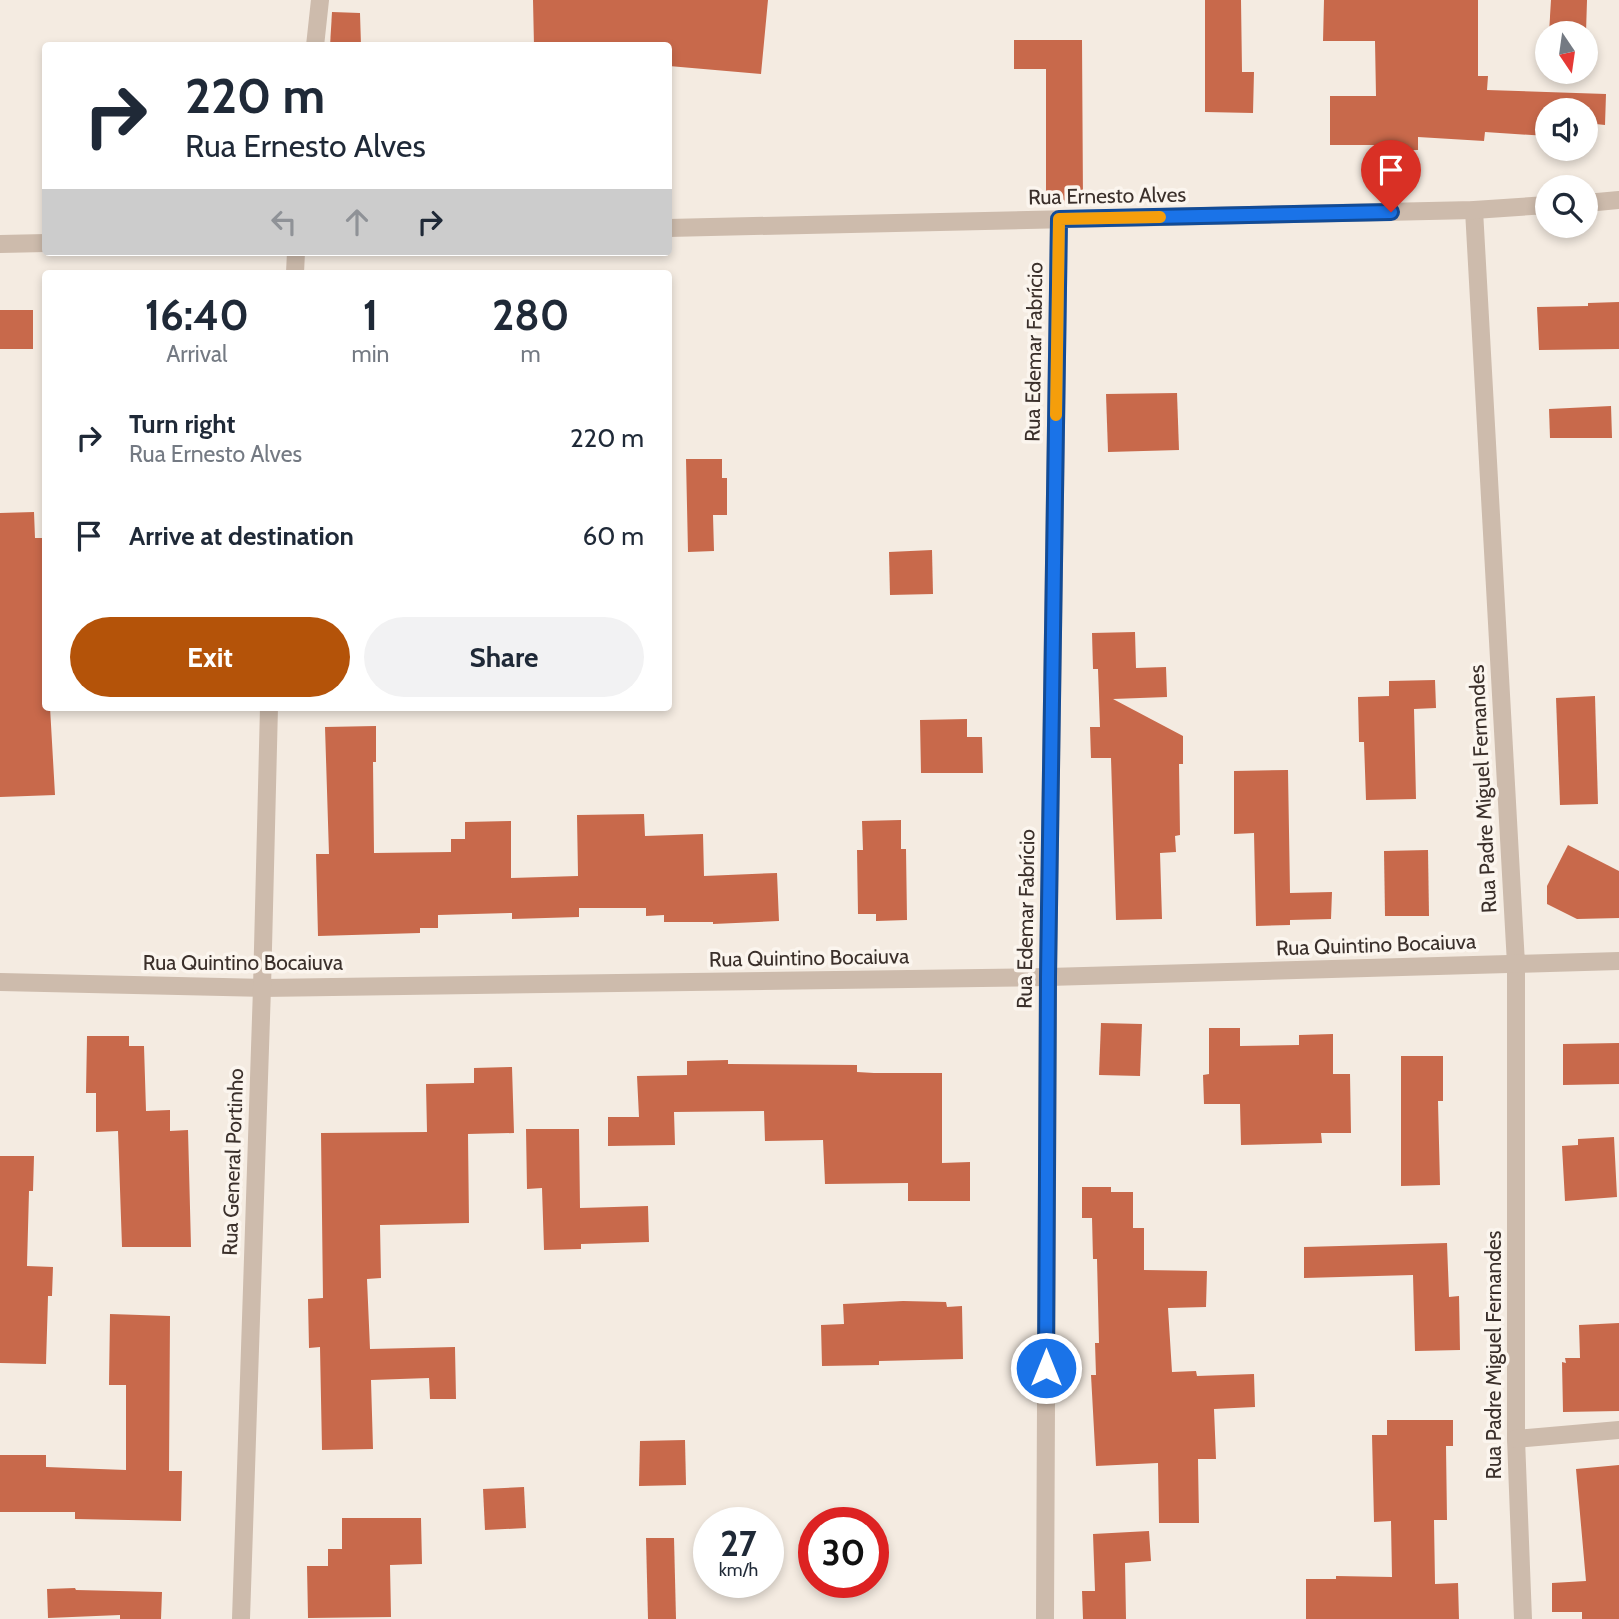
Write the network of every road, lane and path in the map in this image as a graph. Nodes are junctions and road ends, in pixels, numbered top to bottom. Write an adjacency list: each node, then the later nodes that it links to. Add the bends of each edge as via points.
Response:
1 (320, 0): 2 (street)
2 (315, 42)
3 (1619, 200): 4 (street)
4 (1598, 201)
5 (1535, 206): 6 (street, Rua Ernesto Alves)
6 (1474, 210): 7 (street, Rua Ernesto Alves); 13 (street, Rua Padre Miguel Fernandes)
7 (1059, 219): 8 (street, Rua Ernesto Alves); 14 (street, Rua Edemar Fabrício)
8 (672, 228)
9 (42, 243): 10 (street)
10 (0, 244)
11 (269, 711): 16 (street, Rua General Portinho)
12 (1619, 961): 13 (street, Rua Quintino Bocaiuva)
13 (1516, 964): 14 (street, Rua Quintino Bocaiuva); 18 (street, Rua Padre Miguel Fernandes)
14 (1048, 977): 16 (street, Rua Quintino Bocaiuva); 20 (street, Rua Edemar Fabrício)
15 (0, 982): 16 (street, Rua Quintino Bocaiuva)
16 (262, 988): 19 (street, Rua General Portinho)
17 (1619, 1430): 18 (street)
18 (1516, 1439): 21 (street, Rua Padre Miguel Fernandes)
19 (241, 1619)
20 (1045, 1619)
21 (1523, 1619)

